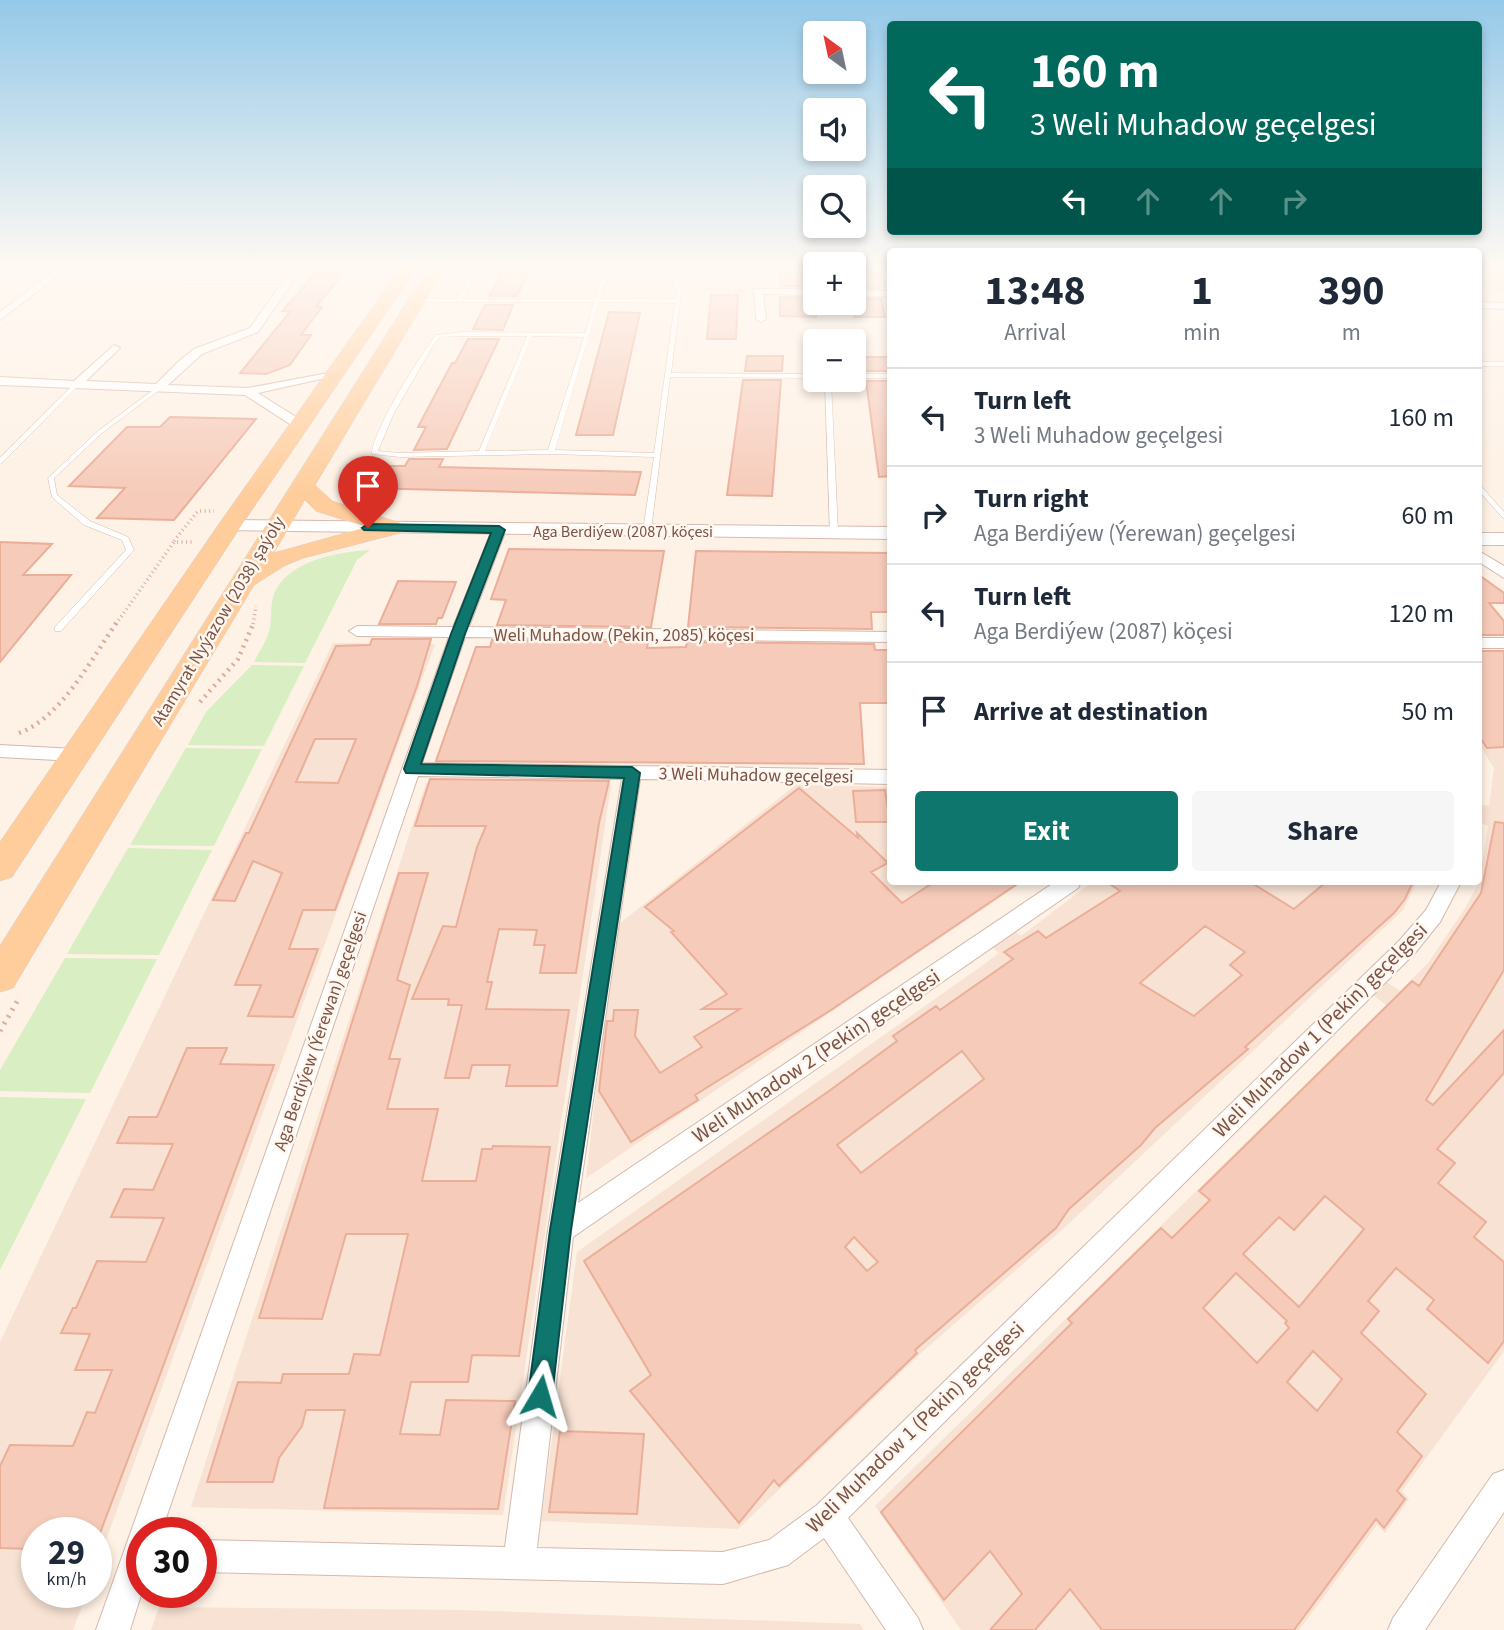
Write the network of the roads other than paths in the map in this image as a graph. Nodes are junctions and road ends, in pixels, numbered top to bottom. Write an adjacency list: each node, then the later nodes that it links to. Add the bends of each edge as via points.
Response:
1 (226, 342): 18 (street, via 191,356)
2 (357, 342): 11 (main road)
3 (391, 342): 26 (main road, Atamyrat Nyýazow (2038) şaýoly)
4 (433, 342): 23 (lane, via 373,450 381,455)
5 (527, 342): 23 (lane)
6 (584, 342): 22 (lane)
7 (672, 342): 12 (lane)
8 (114, 348): 17 (street)
9 (1482, 364): 10 (lane)
10 (1504, 364)
11 (335, 373): 19 (street); 21 (main road)
12 (668, 375): 13 (lane); 24 (lane)
13 (803, 376)
14 (866, 376): 15 (lane)
15 (887, 376)
16 (1, 382): 17 (street)
17 (78, 383): 18 (street); 25 (lane)
18 (159, 388): 19 (street); 41 (lane, via 100,432 51,478 54,496 87,523 125,539 130,550)
19 (248, 392): 21 (street)
20 (828, 392): 34 (lane)
21 (300, 425): 29 (main road)
22 (551, 452): 23 (lane); 24 (lane)
23 (481, 454)
24 (657, 455): 33 (lane)
25 (0, 462)
26 (302, 485): 30 (main road, Atamyrat Nyýazow (2038) şaýoly); 31 (main road, via 324,506)
27 (1482, 490): 28 (lane)
28 (1504, 516)
29 (229, 526): 30 (street, Aga Berdiýew (2087) köçesi); 48 (main road)
30 (276, 526): 31 (street, Aga Berdiýew (2087) köçesi); 40 (main road, Atamyrat Nyýazow (2038) şaýoly)
31 (392, 528): 32 (street, Aga Berdiýew (2087) köçesi); 40 (main road, via 294,553)
32 (499, 530): 33 (street, Aga Berdiýew (2087) köçesi); 43 (street, Aga Berdiýew (Ýerewan) geçelgesi)
33 (647, 531): 34 (street, Aga Berdiýew (2087) köçesi)
34 (834, 532): 35 (street, Aga Berdiýew (2087) köçesi)
35 (887, 533)
36 (1482, 539): 37 (street)
37 (1504, 539)
38 (1482, 557): 39 (street)
39 (1504, 573)
40 (242, 582): 55 (main road, Atamyrat Nyýazow (2038) şaýoly)
41 (58, 629)
42 (357, 631): 43 (street, Weli Muhadow (Pekin, 2085) köçesi)
43 (458, 634): 44 (street, Weli Muhadow (Pekin, 2085) köçesi); 49 (street, Aga Berdiýew (Ýerewan) geçelgesi)
44 (887, 637)
45 (1482, 643): 46 (street)
46 (1504, 643)
47 (1, 751): 48 (street)
48 (75, 755): 52 (main road)
49 (412, 769): 50 (street, 3 Weli Muhadow geçelgesi); 59 (street, Aga Berdiýew (Ýerewan) geçelgesi)
50 (632, 773): 51 (street, 3 Weli Muhadow geçelgesi); 56 (street)
51 (887, 777)
52 (0, 868)
53 (1067, 885): 56 (street, Weli Muhadow 2 (Pekin) geçelgesi)
54 (1449, 885): 58 (street, Weli Muhadow 1 (Pekin) geçelgesi, via 1433,916 1407,947)
55 (0, 977)
56 (561, 1230): 61 (street)
57 (1504, 1485): 65 (street)
58 (828, 1516): 61 (street, Weli Muhadow 1 (Pekin) geçelgesi, via 777,1553 723,1568); 64 (street)
59 (152, 1517)
60 (217, 1556): 61 (street, Weli Muhadow 1 (Pekin) geçelgesi)
61 (519, 1562)
62 (126, 1592): 63 (street, Aga Berdiýew (Ýerewan) geçelgesi)
63 (113, 1630)
64 (906, 1630)
65 (1405, 1630)

